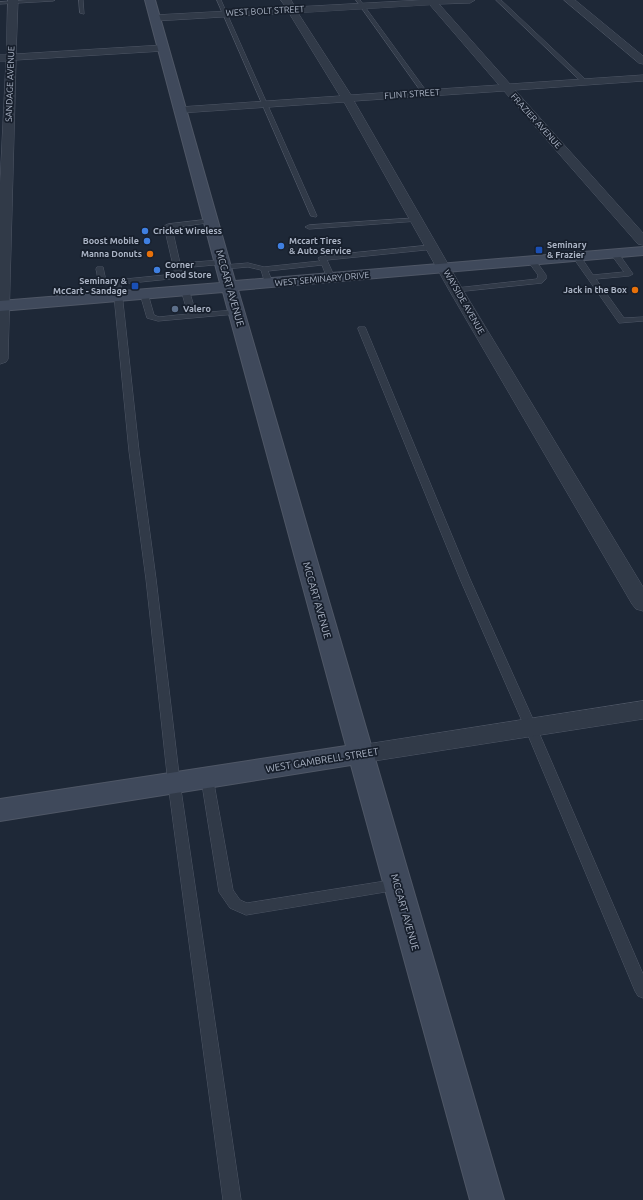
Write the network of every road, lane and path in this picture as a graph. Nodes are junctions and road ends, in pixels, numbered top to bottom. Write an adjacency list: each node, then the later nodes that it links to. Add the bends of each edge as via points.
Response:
1 (53, 0): 8 (lane)
2 (81, 0): 13 (lane)
3 (150, 0): 15 (main road, MCCART AVENUE)
4 (219, 0): 14 (lane)
5 (470, 0): 9 (street, WEST BOLT STREET)
6 (498, 0): 20 (lane)
7 (569, 0): 18 (street)
8 (13, 1): 10 (lane); 17 (street, SANDAGE AVENUE)
9 (431, 1): 11 (street, WEST BOLT STREET); 21 (street, FRAZIER AVENUE)
10 (0, 3)
11 (360, 3): 12 (street, WEST BOLT STREET); 22 (lane)
12 (289, 5): 14 (street, WEST BOLT STREET); 23 (street, WAYSIDE AVENUE)
13 (82, 13)
14 (225, 14): 15 (street, WEST BOLT STREET); 24 (lane)
15 (155, 18): 16 (main road, MCCART AVENUE)
16 (164, 48): 17 (street); 25 (main road, MCCART AVENUE)
17 (6, 58): 51 (street, SANDAGE AVENUE)
18 (643, 62)
19 (643, 78): 20 (street, FLINT STREET)
20 (586, 82): 21 (street, FLINT STREET)
21 (507, 88): 22 (street, FLINT STREET); 30 (street, FRAZIER AVENUE)
22 (424, 93): 23 (street, FLINT STREET)
23 (347, 98): 24 (street, FLINT STREET); 27 (street, WAYSIDE AVENUE)
24 (265, 104): 25 (street, FLINT STREET); 26 (lane)
25 (180, 110): 28 (main road, MCCART AVENUE)
26 (314, 216)
27 (416, 220): 29 (lane); 31 (street, WAYSIDE AVENUE)
28 (211, 221): 37 (main road, MCCART AVENUE); 38 (lane, via 168,226)
29 (309, 227)
30 (643, 241)
31 (432, 247): 36 (lane, via 322,258); 40 (street, WAYSIDE AVENUE)
32 (643, 251): 33 (main road, WEST SEMINARY DRIVE)
33 (614, 253): 34 (main road, WEST SEMINARY DRIVE); 43 (lane, via 629,274)
34 (576, 256): 35 (main road, WEST SEMINARY DRIVE); 43 (lane)
35 (531, 260): 40 (main road, WEST SEMINARY DRIVE); 49 (lane, via 542,275 540,281)
36 (324, 263): 39 (lane); 44 (lane)
37 (223, 265): 38 (lane); 42 (lane, via 248,265); 47 (main road, MCCART AVENUE)
38 (177, 266): 46 (lane)
39 (297, 266): 42 (lane); 45 (lane)
40 (444, 268): 44 (main road, WEST SEMINARY DRIVE); 49 (street, WAYSIDE AVENUE)
41 (100, 269): 48 (lane, via 103,283)
42 (266, 276): 45 (main road, WEST SEMINARY DRIVE); 47 (main road, WEST SEMINARY DRIVE)
43 (591, 277): 54 (lane, via 622,321)
44 (331, 278): 45 (main road, WEST SEMINARY DRIVE)
45 (303, 280)
46 (182, 286): 47 (main road, WEST SEMINARY DRIVE); 48 (lane); 50 (main road, WEST SEMINARY DRIVE); 53 (lane)
47 (229, 287): 52 (main road, MCCART AVENUE)
48 (118, 289): 50 (main road, WEST SEMINARY DRIVE); 51 (main road, WEST SEMINARY DRIVE); 64 (lane, via 134,451)
49 (456, 290): 59 (street, WAYSIDE AVENUE)
50 (144, 294): 53 (lane, via 150,316 158,319)
51 (1, 306): 55 (street, SANDAGE AVENUE)
52 (236, 312): 53 (lane); 62 (main road, MCCART AVENUE)
53 (193, 316)
54 (643, 319)
55 (0, 329): 57 (street, SANDAGE AVENUE)
56 (362, 329): 61 (lane, via 465,579)
57 (0, 356): 58 (street, SANDAGE AVENUE)
58 (0, 359)
59 (643, 604)
60 (643, 710): 61 (street, WEST GAMBRELL STREET)
61 (531, 728): 62 (street, WEST GAMBRELL STREET); 67 (lane)
62 (361, 754): 63 (main road, WEST GAMBRELL STREET); 66 (main road, MCCART AVENUE)
63 (207, 778): 64 (main road, WEST GAMBRELL STREET); 66 (lane, via 226,892 235,904 246,909)
64 (174, 783): 65 (main road, WEST GAMBRELL STREET); 68 (lane)
65 (0, 810)
66 (398, 885): 69 (main road, MCCART AVENUE)
67 (643, 991)
68 (232, 1200)
69 (487, 1200)

